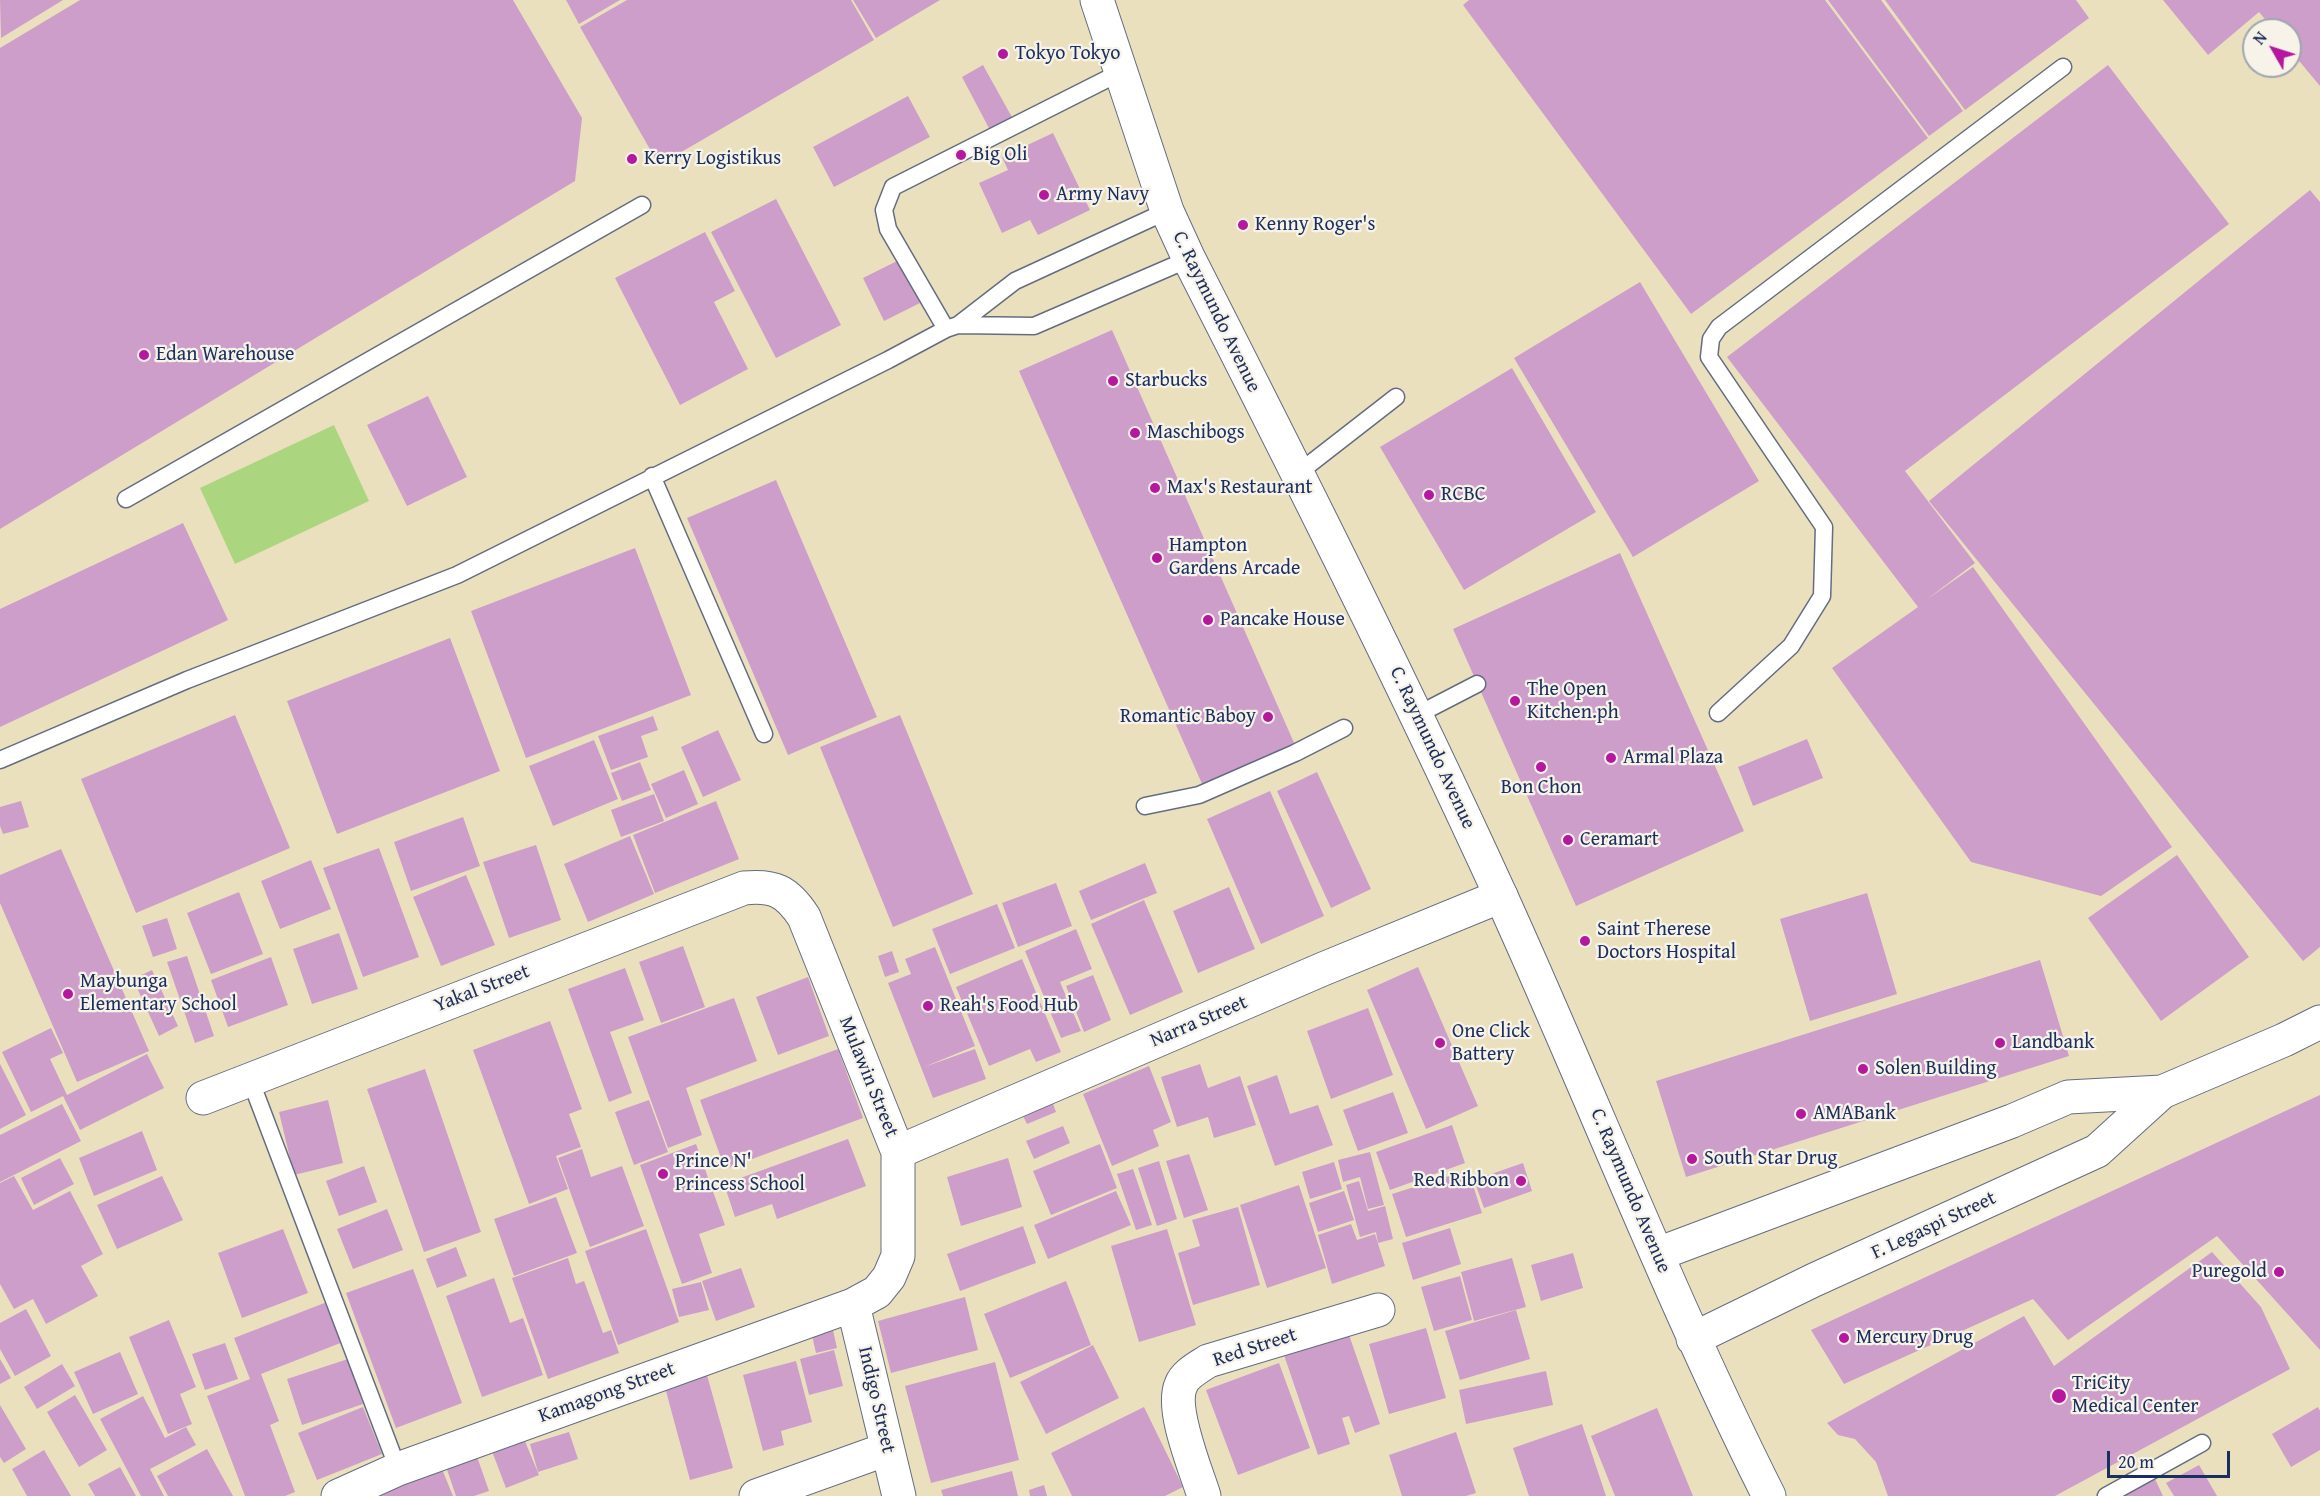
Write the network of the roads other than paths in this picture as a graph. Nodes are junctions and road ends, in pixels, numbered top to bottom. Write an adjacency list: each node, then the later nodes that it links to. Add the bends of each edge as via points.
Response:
1 (1097, 0): 3 (street, C. Raymundo Avenue)
2 (2063, 67): 13 (lane, via 1719,327 1711,339 1709,357 1824,527 1822,596 1791,646)
3 (1121, 72): 5 (street, C. Raymundo Avenue); 7 (lane, via 893,188 884,210 888,229)
4 (642, 205): 11 (lane)
5 (1167, 211): 6 (street, C. Raymundo Avenue); 7 (lane, via 1015,280)
6 (1189, 259): 7 (lane, via 1034,326); 9 (street, C. Raymundo Avenue)
7 (952, 327): 10 (lane)
8 (1396, 397): 9 (lane)
9 (1297, 474): 14 (street, C. Raymundo Avenue)
10 (652, 476): 16 (lane); 17 (lane, via 458,575 187,680)
11 (126, 499)
12 (1477, 684): 14 (lane)
13 (1718, 713)
14 (1417, 715): 20 (street, C. Raymundo Avenue)
15 (1344, 728): 18 (lane, via 1199,795)
16 (764, 734)
17 (0, 760)
18 (1145, 806)
19 (762, 886): 22 (street, Yakal Street, via 744,888); 25 (street, Mulawin Street, via 780,891 804,917)
20 (1501, 896): 25 (street, Narra Street); 26 (street, C. Raymundo Avenue)
21 (2320, 1022): 23 (street, F. Legaspi Street)
22 (250, 1079): 24 (street, Yakal Street); 32 (lane)
23 (2162, 1092): 26 (street, F. Legaspi Street, via 2068,1097); 29 (street, F. Legaspi Street, via 2097,1151)
24 (203, 1098)
25 (898, 1152): 27 (street, Mulawin Street, via 898,1256 889,1277)
26 (1658, 1254): 29 (street, C. Raymundo Avenue)
27 (865, 1298): 31 (street, Indigo Street); 32 (street, Kamagong Street)
28 (1378, 1310): 36 (street, Red Street, via 1208,1361 1181,1383 1178,1412)
29 (1693, 1340): 37 (street, C. Raymundo Avenue)
30 (2202, 1443): 38 (lane)
31 (887, 1449): 34 (street); 35 (street, Indigo Street)
32 (398, 1469): 33 (street, Kamagong Street)
33 (338, 1496)
34 (756, 1496)
35 (899, 1496)
36 (1204, 1496)
37 (1769, 1496)
38 (2106, 1496)

